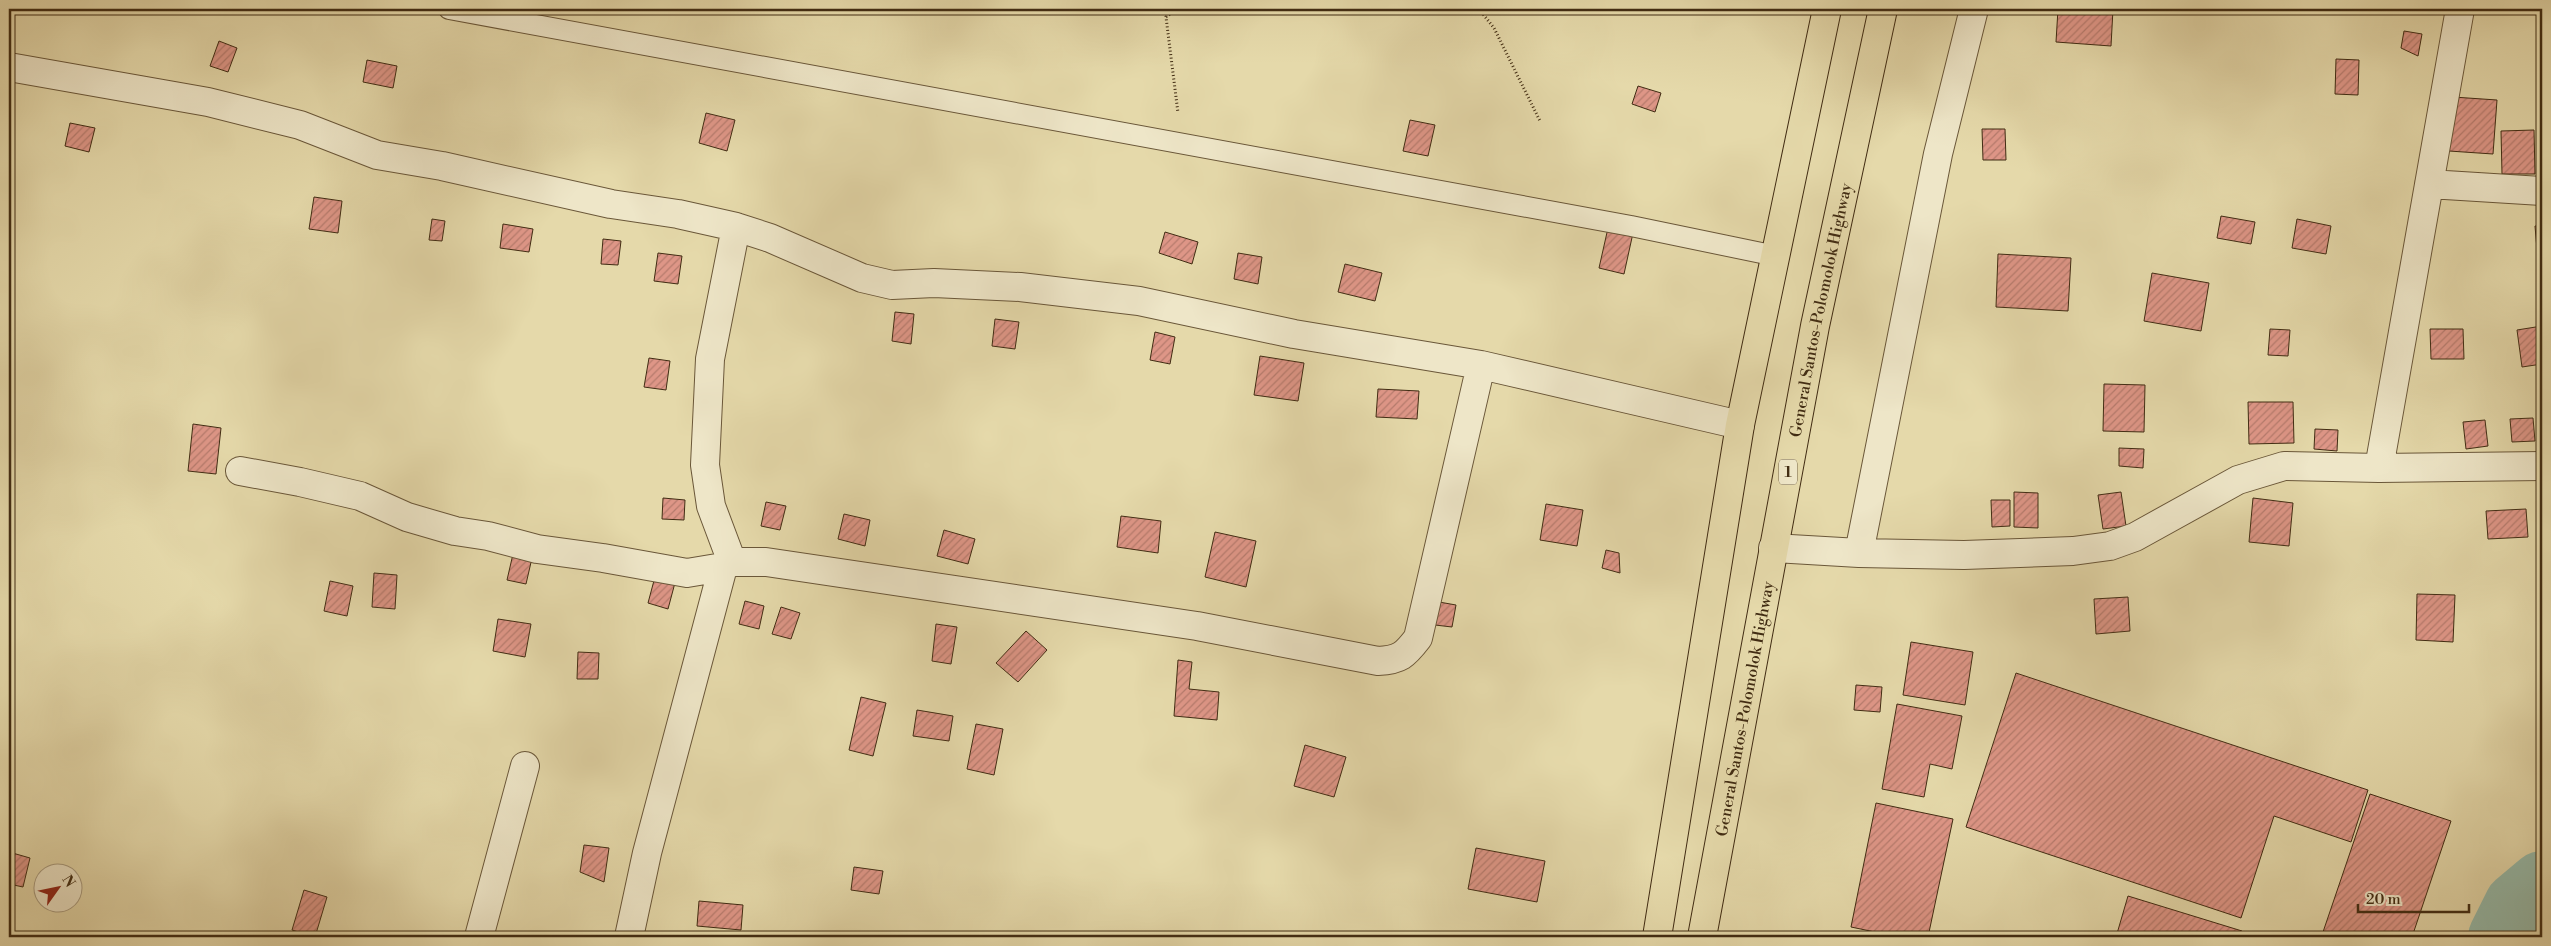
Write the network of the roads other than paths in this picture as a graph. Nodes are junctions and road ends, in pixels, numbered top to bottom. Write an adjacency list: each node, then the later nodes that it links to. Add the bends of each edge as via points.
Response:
1 (1827, 9): 10 (highway)
2 (1883, 9): 16 (highway, General Santos-Polomolok Highway / 1, via 1815,326)
3 (1974, 9): 17 (street, via 1938,154)
4 (2460, 9): 7 (street)
5 (460, 10): 10 (lane, via 1631,226)
6 (9, 67): 9 (street, via 208,102 300,125 376,155)
7 (2429, 184): 8 (street); 14 (street)
8 (2542, 191)
9 (736, 227): 11 (street, via 770,238 862,278 892,285 934,282 1020,287 1138,301 1294,334); 18 (street, via 710,359 705,465 711,506)
10 (1776, 256): 12 (highway)
11 (1481, 365): 12 (street); 18 (street, via 1418,638 1408,652 1394,660 1378,661 1196,626 804,567 766,562)
12 (1740, 426): 22 (highway)
13 (2542, 466): 14 (street)
14 (2379, 468): 17 (street, via 2284,466 2238,480 2144,532 2110,546 2072,551 1964,555)
15 (240, 471): 18 (street, via 360,496 407,517 537,549 687,573)
16 (1774, 548): 17 (street); 23 (highway, General Santos-Polomolok Highway / 1)
17 (1859, 553)
18 (727, 564): 21 (street, via 647,853)
19 (525, 766): 20 (street)
20 (479, 937)
21 (629, 937)
22 (1657, 937)
23 (1702, 937)

